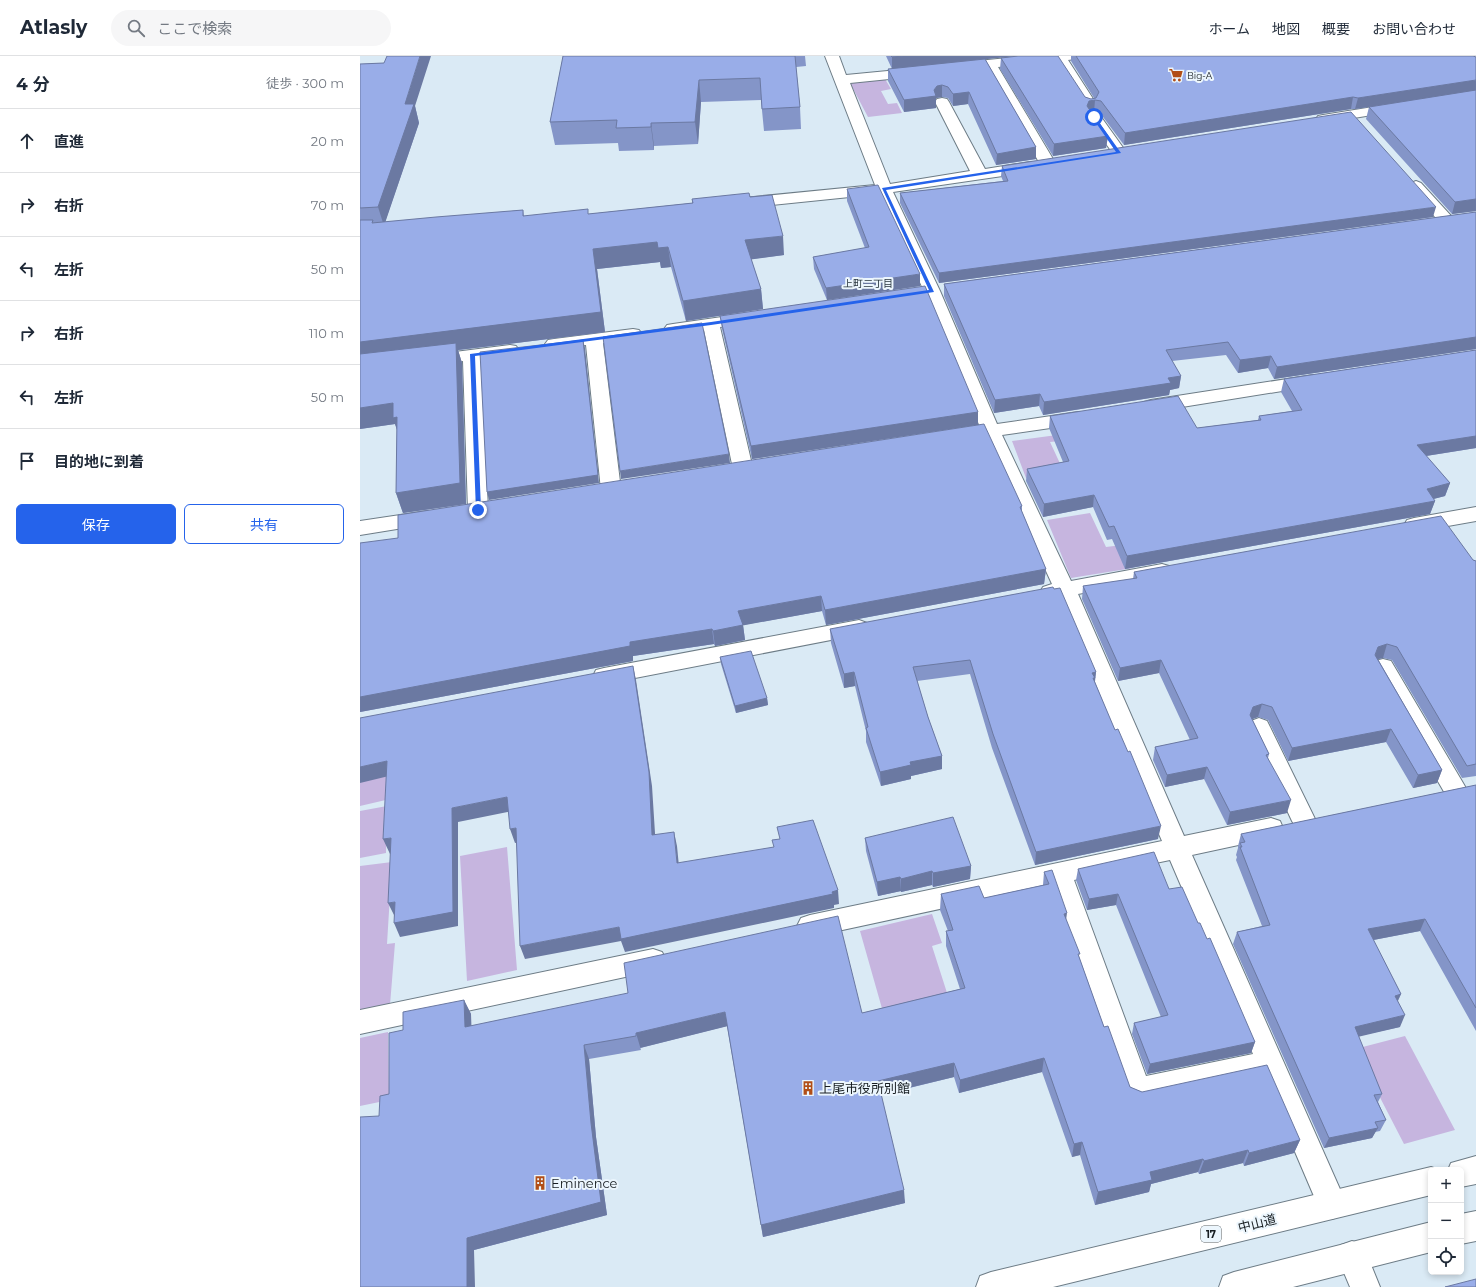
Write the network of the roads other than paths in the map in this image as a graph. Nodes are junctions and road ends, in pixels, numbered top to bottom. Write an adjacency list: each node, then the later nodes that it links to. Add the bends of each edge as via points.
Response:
1 (832, 56): 4 (main road)
2 (1064, 57): 3 (main road); 11 (main road, via 1092,111)
3 (989, 64): 4 (main road); 14 (main road)
4 (841, 80): 17 (main road)
5 (942, 102): 16 (main road)
6 (1414, 105): 7 (main road)
7 (1351, 114): 8 (main road); 9 (main road)
8 (1312, 121)
9 (1362, 126)
10 (1134, 150): 11 (main road)
11 (1119, 152): 12 (main road)
12 (1103, 155)
13 (1064, 161): 14 (main road)
14 (1048, 164): 16 (main road)
15 (1404, 174): 19 (main road)
16 (980, 175): 17 (main road)
17 (884, 189): 18 (main road); 28 (main road, via 932,291)
18 (727, 205)
19 (1447, 221)
20 (766, 316): 21 (main road)
21 (711, 324): 22 (main road); 30 (main road)
22 (594, 339): 23 (main road); 31 (main road)
23 (472, 355): 24 (main road); 34 (main road, via 470,511)
24 (412, 362)
25 (1328, 379): 26 (main road)
26 (1132, 409)
27 (1093, 415): 28 (main road)
28 (991, 431): 29 (main road); 38 (main road)
29 (960, 436)
30 (743, 469)
31 (611, 490)
32 (1476, 514): 33 (main road)
33 (1442, 520): 35 (main road); 36 (main road)
34 (360, 528)
35 (1394, 529)
36 (1454, 538)
37 (1182, 568): 38 (main road)
38 (1065, 589): 39 (main road); 45 (main road)
39 (1033, 595)
40 (877, 625): 42 (main road)
41 (1382, 667): 44 (main road)
42 (587, 680)
43 (1259, 727): 45 (main road, via 1316,818)
44 (1455, 790)
45 (1176, 847): 46 (main road); 50 (main road)
46 (1059, 873): 47 (main road); 50 (main road, via 1138,1091)
47 (787, 931)
48 (678, 954): 49 (main road)
49 (360, 1022)
50 (1270, 1063): 54 (main road)
51 (1476, 1170): 52 (main road)
52 (1464, 1172)
53 (1428, 1182): 54 (main road, 中山道 / 17)
54 (1332, 1205): 59 (main road, 中山道 / 17)
55 (1476, 1226): 56 (main road)
56 (1464, 1228)
57 (1428, 1238): 58 (main road)
58 (1352, 1256): 60 (main road); 61 (main road)
59 (990, 1287)
60 (1234, 1287)
61 (1366, 1287)

